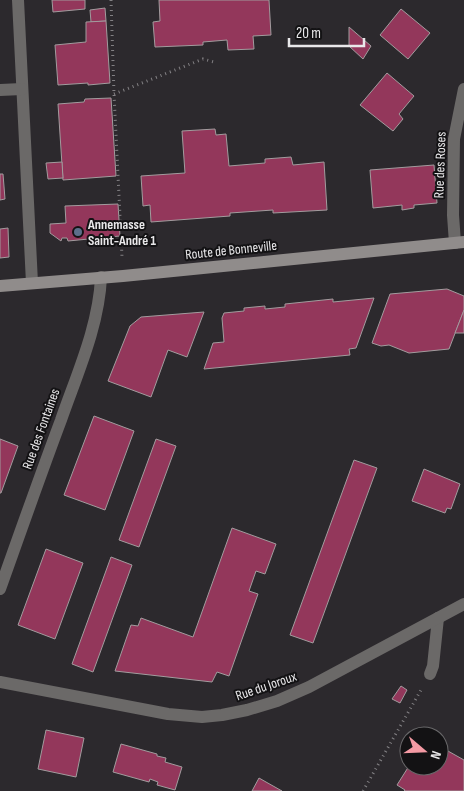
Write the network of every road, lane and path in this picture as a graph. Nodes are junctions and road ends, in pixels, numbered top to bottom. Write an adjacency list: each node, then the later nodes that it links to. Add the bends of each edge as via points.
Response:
1 (18, 0): 4 (street)
2 (111, 0): 7 (path)
3 (214, 62): 7 (path, via 203,59)
4 (22, 89): 6 (street); 11 (street)
5 (464, 89): 8 (street, Rue des Roses, via 454,139 453,214)
6 (0, 90)
7 (114, 94): 9 (path)
8 (460, 242): 9 (main road, Route de Bonneville)
9 (123, 276): 10 (main road, Route de Bonneville)
10 (101, 277): 11 (main road, Route de Bonneville); 13 (street, Rue des Fontaines, via 100,300 76,379)
11 (32, 283): 12 (main road, Route de Bonneville)
12 (0, 286)
13 (0, 589)
14 (464, 604): 15 (street, Rue du Joroux)
15 (438, 618): 16 (street, via 434,666); 17 (street, Rue du Joroux, via 277,701 247,710 202,717 168,714)
16 (430, 674): 18 (path)
17 (0, 682)
18 (363, 791)

